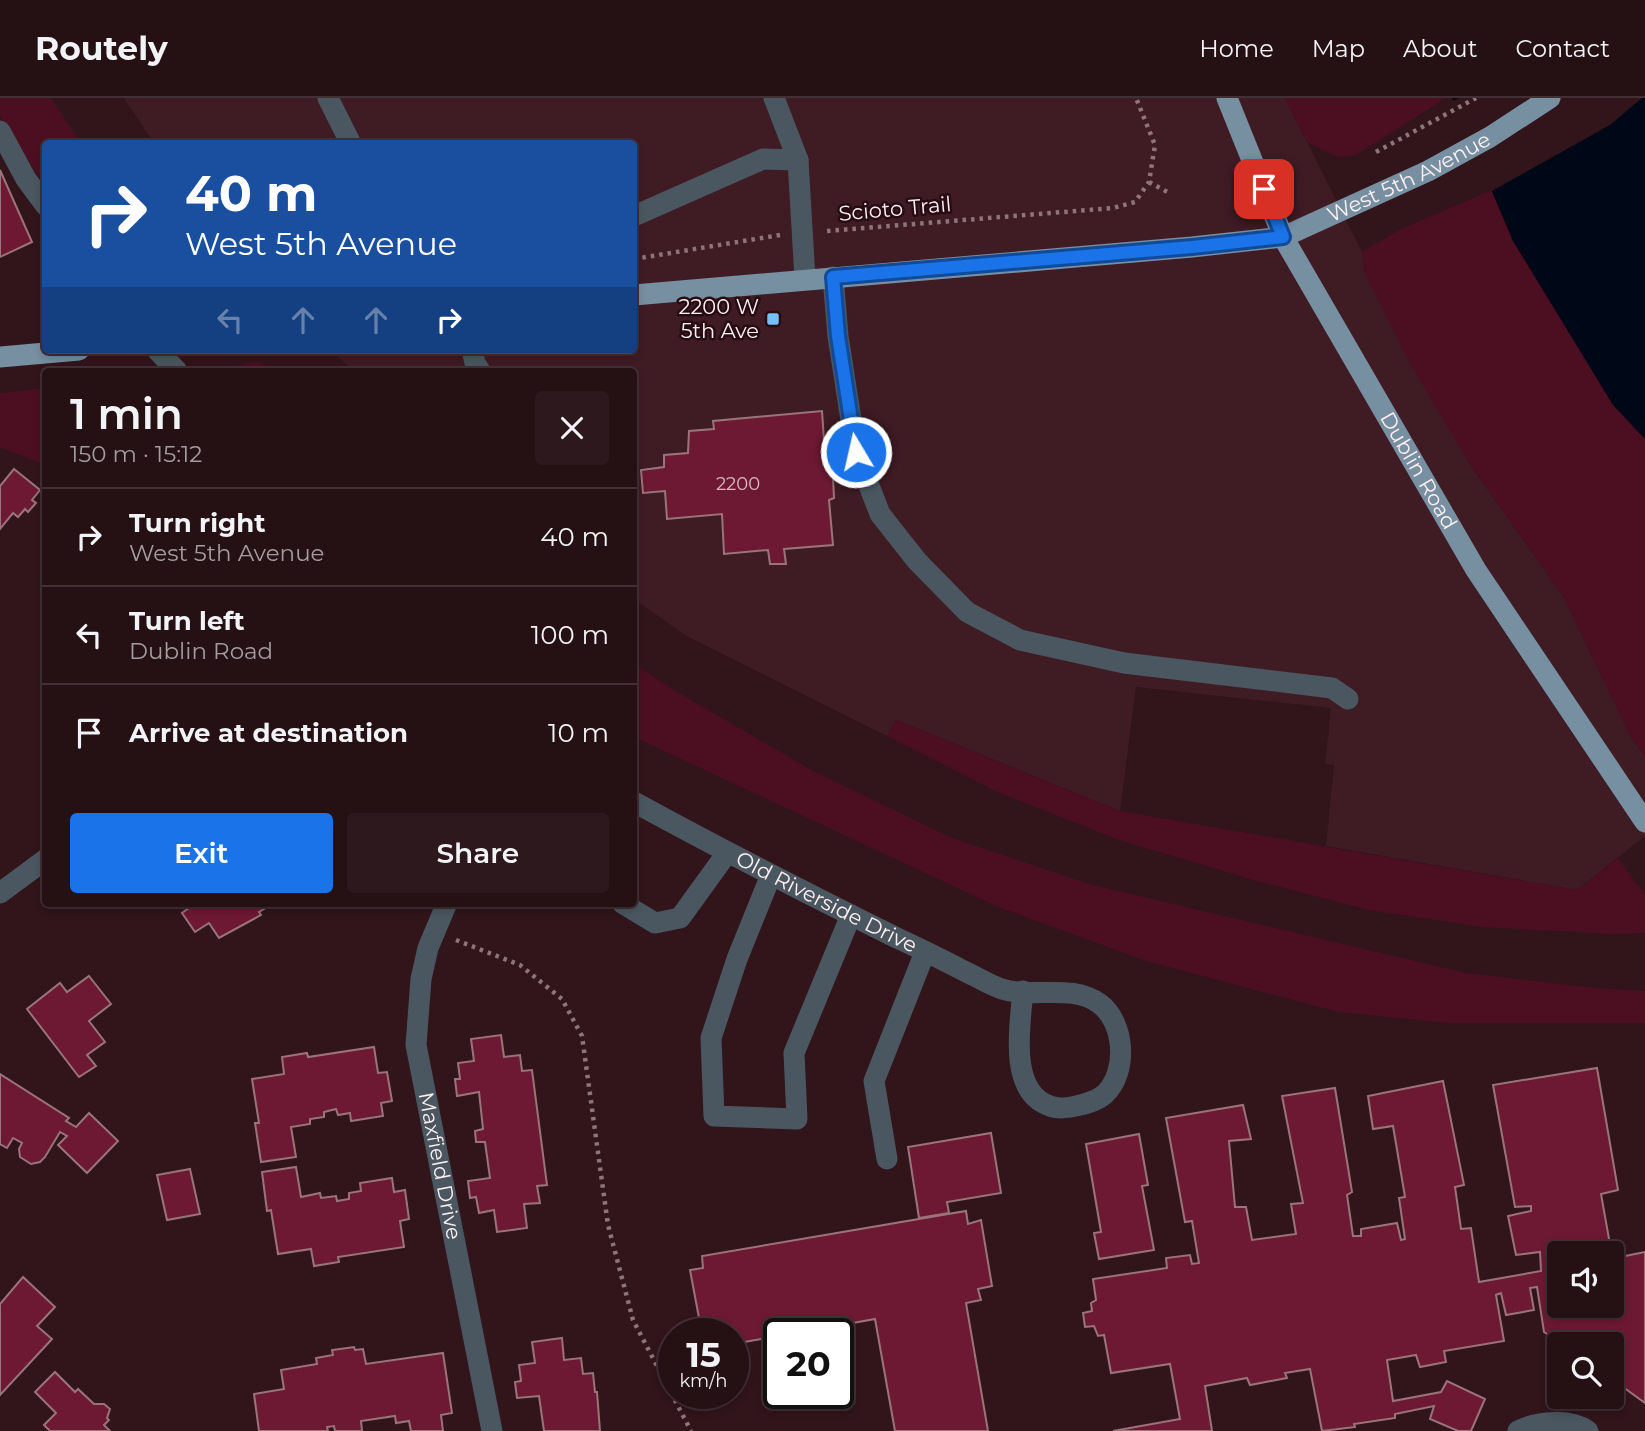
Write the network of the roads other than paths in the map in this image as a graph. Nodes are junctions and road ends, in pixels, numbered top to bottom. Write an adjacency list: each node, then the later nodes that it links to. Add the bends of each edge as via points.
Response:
1 (328, 98): 6 (street)
2 (774, 98): 7 (street)
3 (1227, 98): 10 (main road, Dublin Road)
4 (1550, 98): 10 (main road, West 5th Avenue, via 1490,138 1428,171)
5 (0, 131): 8 (street)
6 (349, 140)
7 (798, 160): 9 (street, via 763,159); 12 (street)
8 (42, 201)
9 (637, 215)
10 (1283, 237): 11 (main road, West 5th Avenue); 20 (main road, Dublin Road, via 1476,570)
11 (833, 277): 12 (main road, West 5th Avenue); 18 (street, via 856,452 880,514 917,561 967,612 1020,640 1124,663 1332,688)
12 (804, 279): 13 (main road, West 5th Avenue)
13 (637, 295)
14 (42, 353): 16 (main road)
15 (161, 354): 17 (street)
16 (0, 357)
17 (174, 368)
18 (1348, 699)
19 (637, 804): 21 (street, Old Riverside Drive)
20 (1645, 822)
21 (727, 853): 23 (street, Old Riverside Drive); 26 (street, via 680,918 654,923)
22 (42, 862): 24 (street)
23 (771, 875): 27 (street, Old Riverside Drive); 27 (street, via 711,1038 713,1116 797,1119 794,1053)
24 (0, 893)
25 (445, 907): 31 (street, Maxfield Drive, via 421,979 416,1045)
26 (628, 907)
27 (851, 915): 28 (street, Old Riverside Drive)
28 (925, 951): 29 (street, Old Riverside Drive, via 1002,989); 30 (street, via 874,1082)
29 (1023, 991): 29 (street, Old Riverside Drive, via 1019,1043 1022,1073 1030,1092 1050,1106 1072,1107 1104,1095 1114,1083 1119,1065 1120,1041 1114,1019 1100,1004 1081,994)
30 (887, 1159)
31 (492, 1431)
32 (1518, 1431): 33 (street, via 1532,1424 1577,1424)
33 (1588, 1431)

